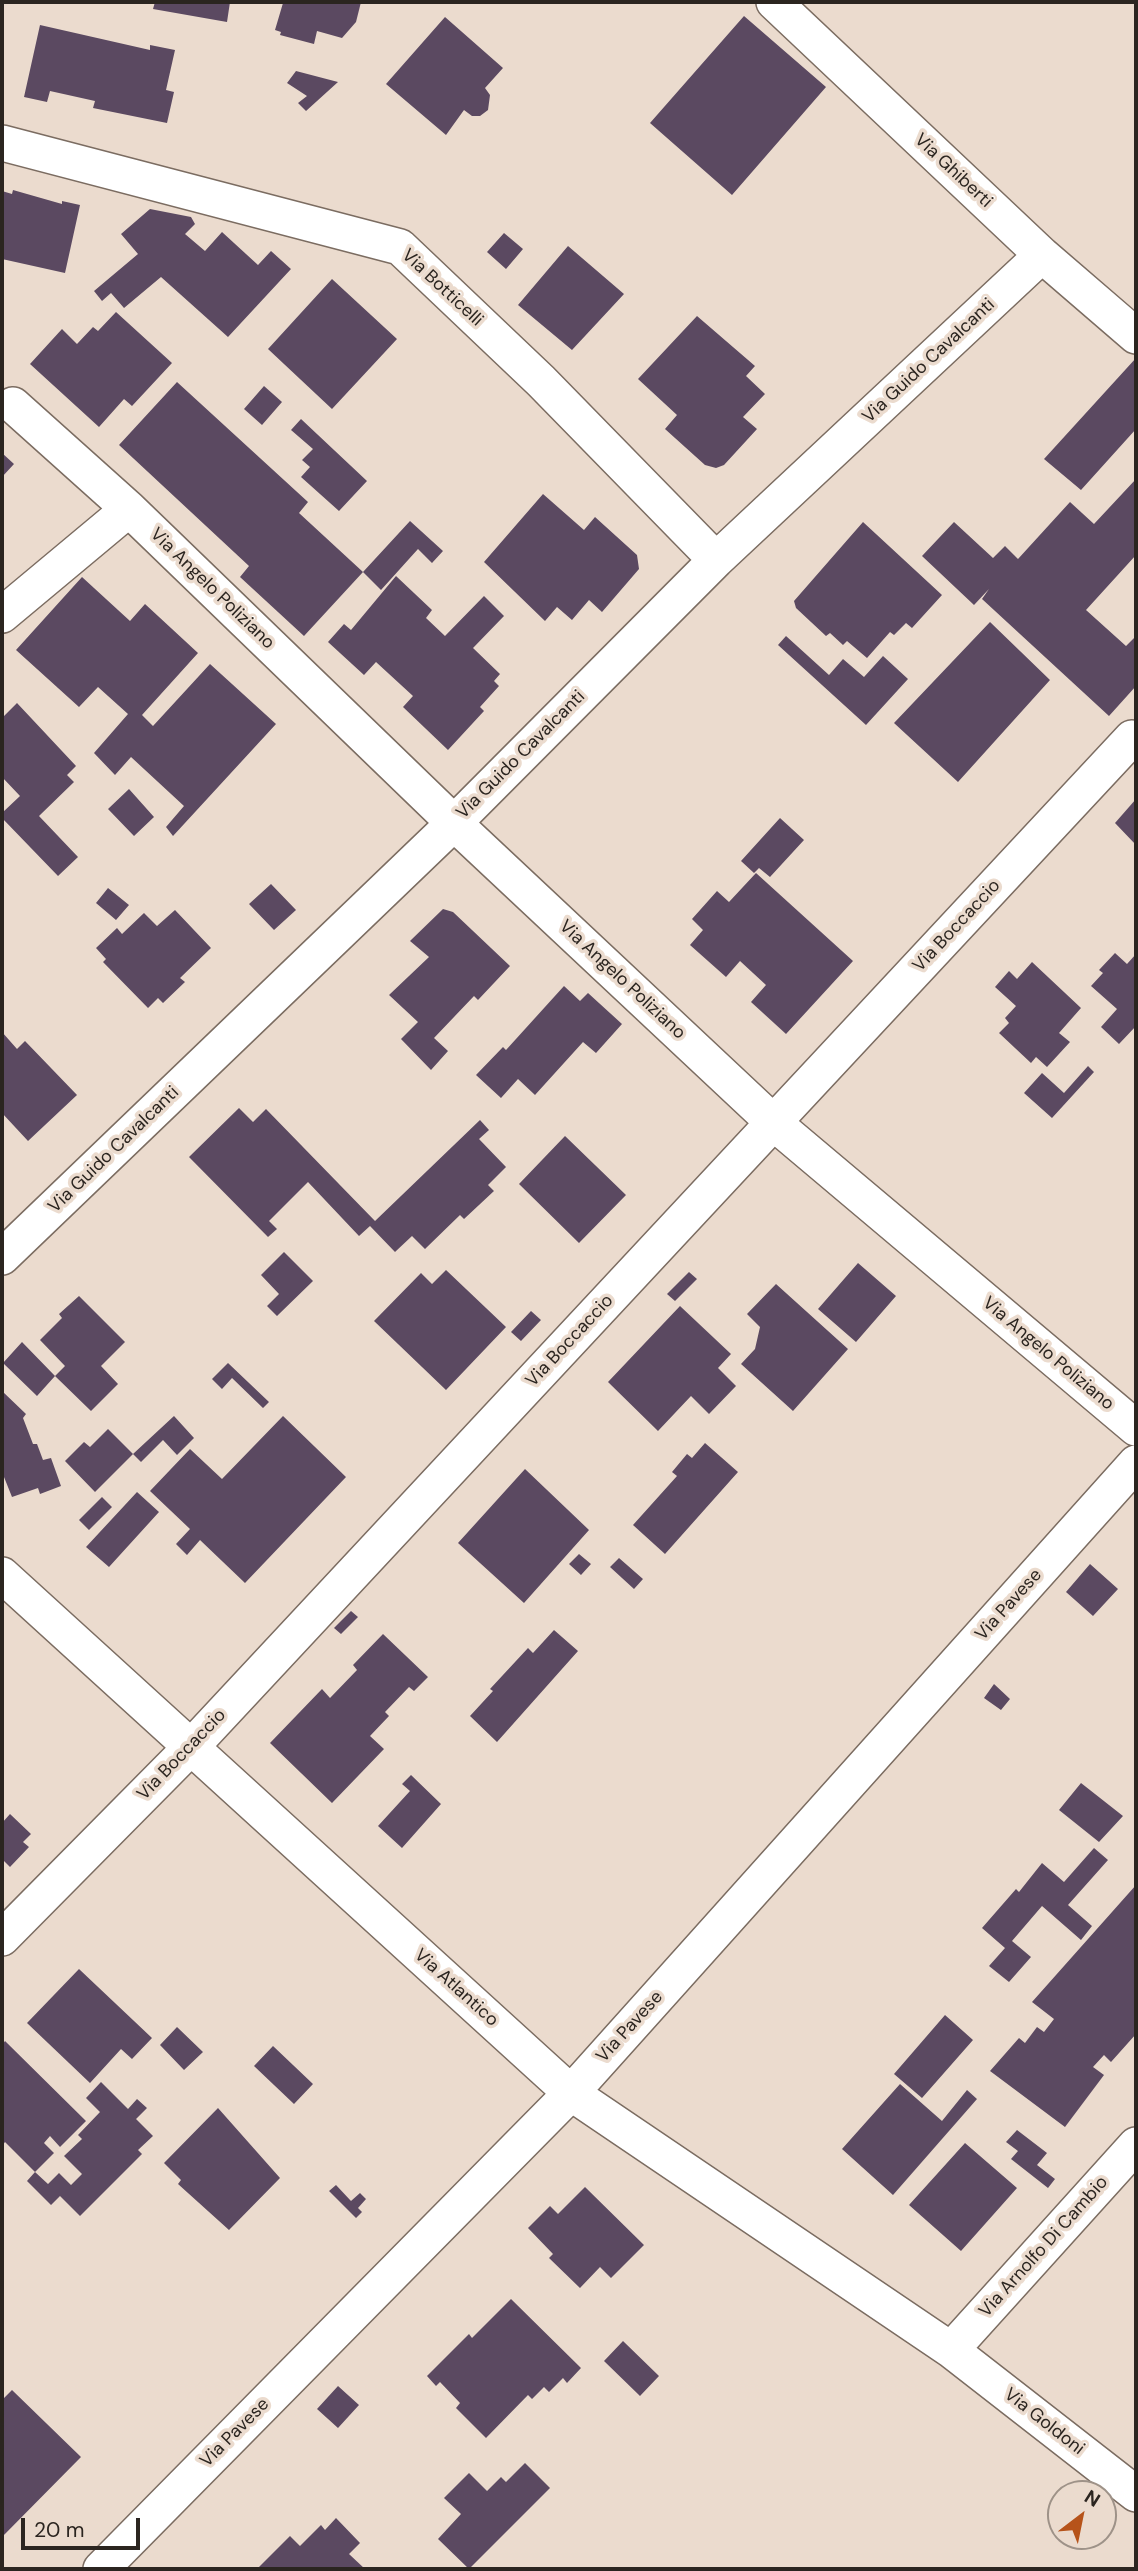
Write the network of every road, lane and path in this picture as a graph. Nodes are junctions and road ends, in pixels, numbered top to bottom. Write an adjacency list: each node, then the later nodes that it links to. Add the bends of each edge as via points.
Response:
1 (774, 2): 3 (street, Via Ghiberti)
2 (2, 143): 7 (street, Via Botticelli, via 400,247 541,381)
3 (1042, 255): 4 (street, Via Ghiberti); 7 (street, Via Guido Cavalcanti)
4 (1136, 336)
5 (13, 405): 6 (street, Via Angelo Poliziano)
6 (129, 509): 8 (street); 10 (street, Via Angelo Poliziano)
7 (716, 560): 10 (street, Via Guido Cavalcanti)
8 (2, 615)
9 (1132, 738): 11 (street, Via Boccaccio)
10 (454, 823): 11 (street, Via Angelo Poliziano); 12 (street, Via Guido Cavalcanti)
11 (774, 1123): 13 (street, Via Angelo Poliziano); 16 (street, Via Boccaccio)
12 (2, 1257)
13 (1136, 1428)
14 (1136, 1463): 18 (street, Via Pavese)
15 (2, 1575): 16 (street, Via Atlantico)
16 (192, 1746): 17 (street, Via Boccaccio); 18 (street, Via Atlantico)
17 (2, 1938)
18 (571, 2093): 20 (street, Via Atlantico); 22 (street, Via Pavese)
19 (1136, 2145): 20 (street, Via Arnolfo Di Cambio)
20 (951, 2350): 21 (street, Via Goldoni)
21 (1136, 2494)
22 (101, 2569)

